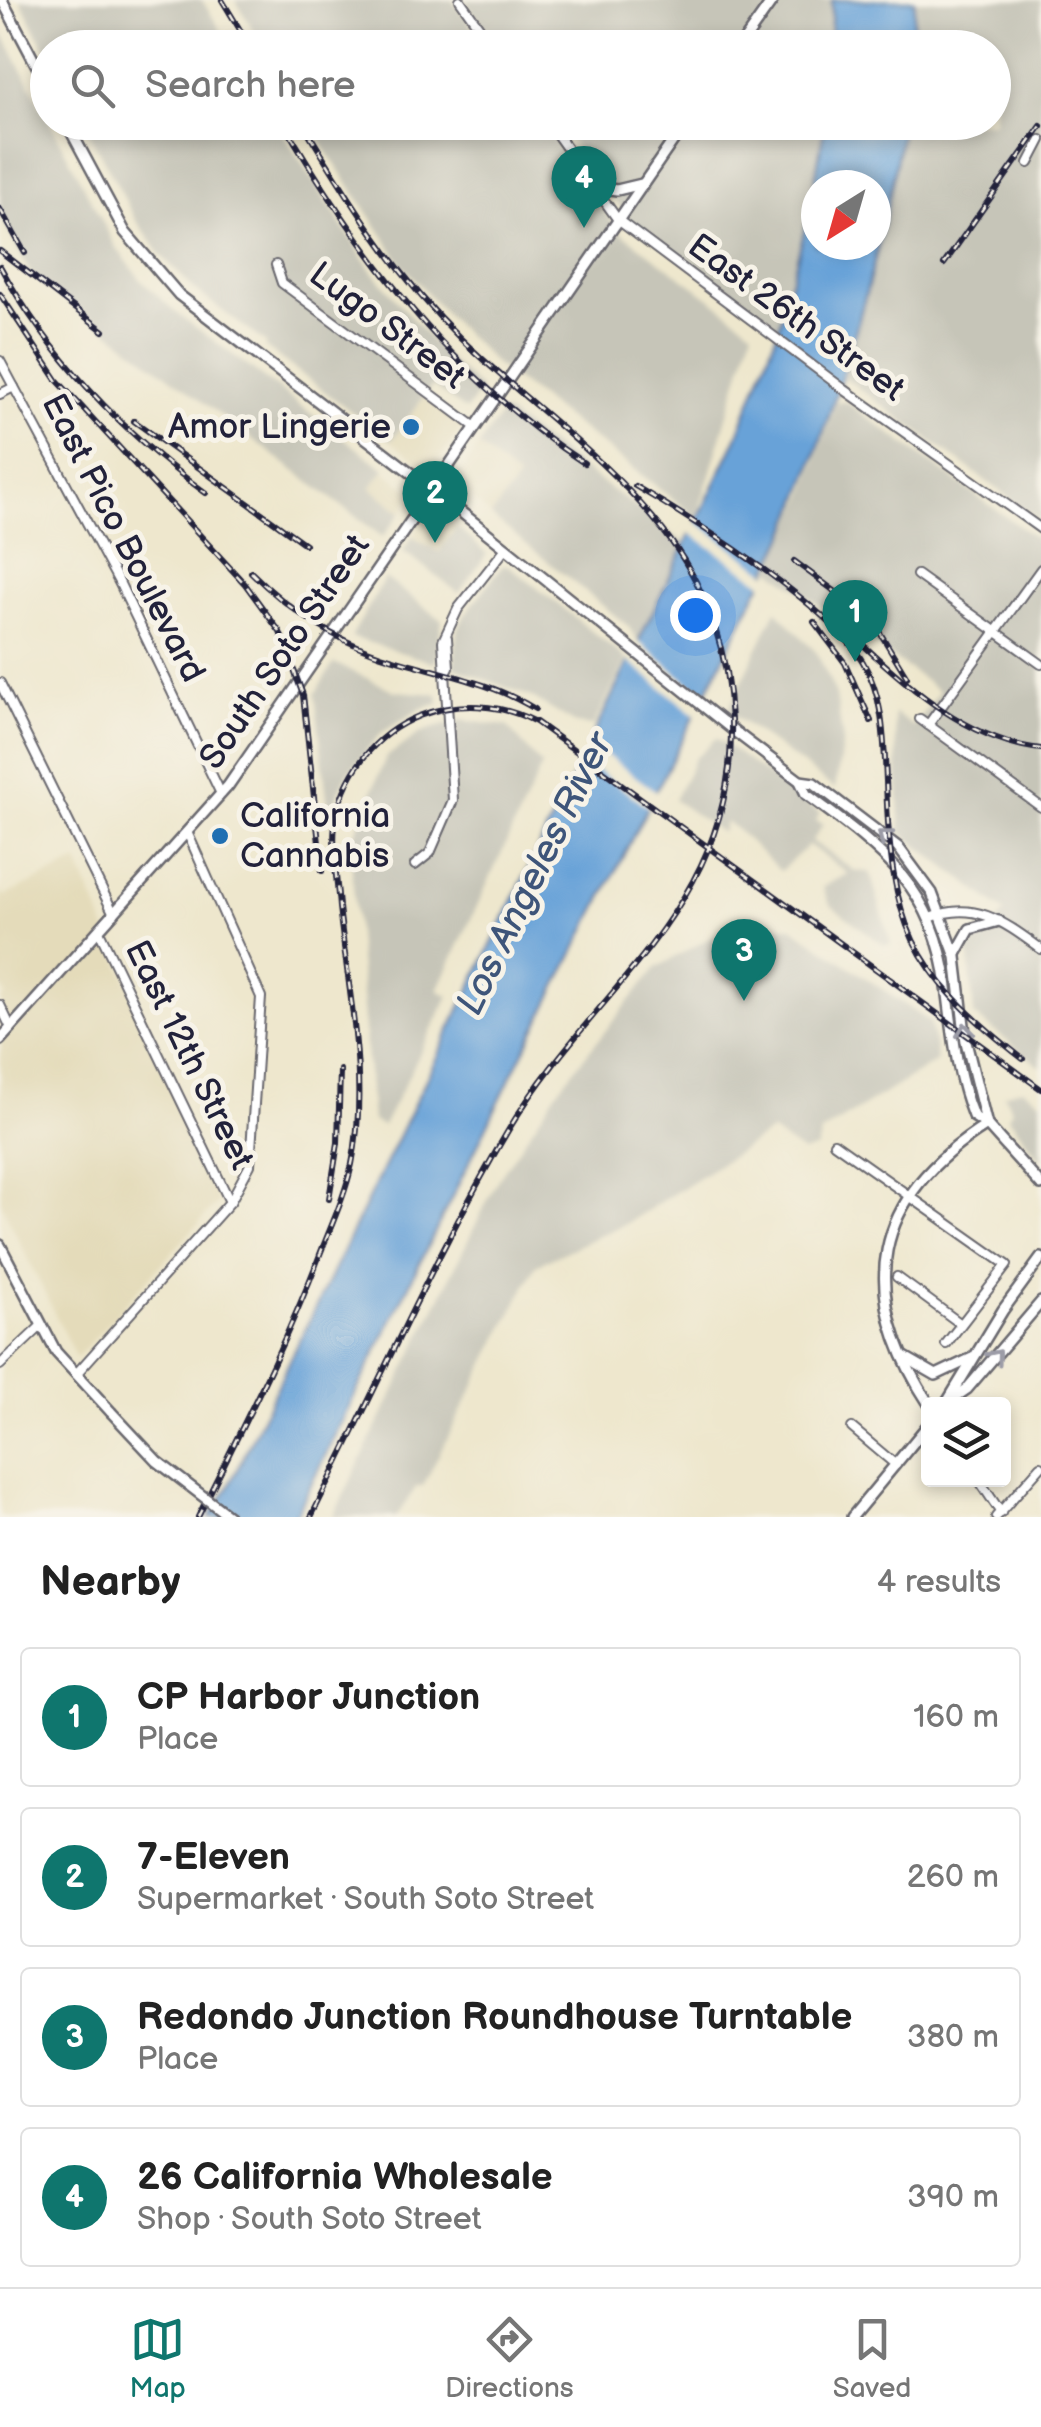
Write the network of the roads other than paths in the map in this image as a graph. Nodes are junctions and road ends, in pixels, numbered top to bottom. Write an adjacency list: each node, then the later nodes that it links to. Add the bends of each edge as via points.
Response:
1 (2, 0): 6 (main road)
2 (460, 0): 4 (street)
3 (773, 0): 5 (main road)
4 (481, 30)
5 (752, 30)
6 (30, 53)
7 (76, 140): 20 (main road, via 125,232 159,275)
8 (561, 140): 13 (street, East 26th Street)
9 (673, 140): 12 (main road, South Soto Street)
10 (1041, 140): 11 (street)
11 (1029, 163)
12 (642, 184): 13 (main road); 14 (main road, South Soto Street)
13 (594, 186): 14 (street, East 26th Street)
14 (618, 220): 19 (main road, South Soto Street); 21 (street, East 26th Street)
15 (276, 264): 19 (street, Lugo Street, via 282,283)
16 (0, 362): 17 (street, East Pico Boulevard)
17 (14, 387): 18 (street); 29 (street, East Pico Boulevard, via 120,584)
18 (0, 394)
19 (474, 426): 20 (main road, South Soto Street)
20 (431, 488): 22 (main road); 29 (main road, South Soto Street)
21 (1041, 529)
22 (506, 548): 28 (main road); 32 (street, via 458,609 447,638 453,800 430,853)
23 (1041, 569): 25 (street)
24 (918, 576): 25 (street)
25 (996, 632): 26 (street); 30 (street, via 924,722)
26 (1041, 664)
27 (0, 683): 34 (street, East 12th Street)
28 (800, 781): 33 (main road, one-way to 28, via 898,847 814,783); 35 (main road, via 806,794 887,856)
29 (221, 794): 31 (main road, South Soto Street)
30 (1041, 807)
31 (187, 832): 34 (main road, South Soto Street); 47 (street, via 261,998 250,1165)
32 (416, 866)
33 (942, 913): 35 (street); 36 (street, via 962,908); 39 (main road)
34 (114, 914): 37 (main road, South Soto Street)
35 (930, 918): 43 (main road, via 961,1081 973,1116)
36 (999, 921): 38 (street); 39 (main road, via 968,930)
37 (100, 930): 41 (main road, South Soto Street); 47 (street, East 12th Street)
38 (1040, 945)
39 (956, 956): 43 (main road, one-way to 39, via 966,1042)
40 (0, 1005): 41 (street)
41 (11, 1028): 42 (main road, South Soto Street)
42 (0, 1040)
43 (986, 1125): 45 (main road); 46 (main road)
44 (834, 1142): 46 (street)
45 (1041, 1185)
46 (908, 1194): 52 (street, via 1007,1268); 55 (main road, via 890,1231 884,1270)
47 (230, 1202): 58 (street)
48 (0, 1245): 53 (main road)
49 (1041, 1258): 56 (main road)
50 (897, 1277): 52 (street)
51 (1041, 1302): 61 (main road, one-way to 51)
52 (962, 1324): 54 (street)
53 (41, 1326): 57 (street); 58 (main road)
54 (946, 1344)
55 (898, 1352): 56 (main road, via 936,1375); 59 (main road)
56 (974, 1356): 60 (main road)
57 (0, 1365)
58 (76, 1374): 68 (main road, bridge, via 158,1461)
59 (925, 1397)
60 (950, 1397)
61 (956, 1397)
62 (852, 1428): 64 (street)
63 (921, 1434): 64 (main road)
64 (896, 1465): 69 (main road)
65 (1041, 1466): 67 (street)
66 (983, 1487): 67 (street)
67 (1000, 1515)
68 (230, 1517)
69 (852, 1517)

